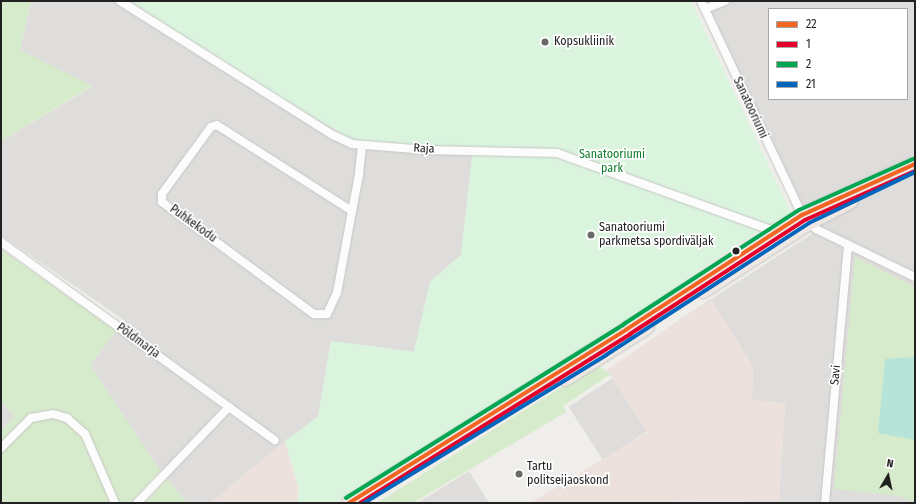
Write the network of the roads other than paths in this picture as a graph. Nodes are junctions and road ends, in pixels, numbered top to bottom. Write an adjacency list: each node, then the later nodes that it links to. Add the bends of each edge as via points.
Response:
1 (120, 1): 5 (street, Raja, via 333,135)
2 (701, 1): 4 (street, Sanatooriumi)
3 (725, 1): 4 (street)
4 (705, 9): 9 (street, Sanatooriumi)
5 (362, 146): 8 (street, Puhkekodu); 10 (street, Raja, via 557,153 768,229)
6 (915, 164): 9 (highway)
7 (915, 172): 9 (highway)
8 (352, 211): 8 (street, Puhkekodu, via 334,304 327,314 314,314 162,202 162,194 211,127 217,125)
9 (806, 219): 10 (highway); 12 (street, via 816,229); 20 (highway, via 606,355)
10 (779, 229): 19 (highway, via 627,329)
11 (1, 242): 14 (street, Põldmarja)
12 (848, 246): 13 (street); 21 (street, Savi)
13 (915, 277)
14 (229, 407): 15 (street, Põldmarja); 18 (street)
15 (275, 440)
16 (1, 448): 17 (street, via 31,418 53,414 67,418 80,428 89,441)
17 (115, 503)
18 (137, 503)
19 (349, 503)
20 (364, 503)
21 (825, 503)

